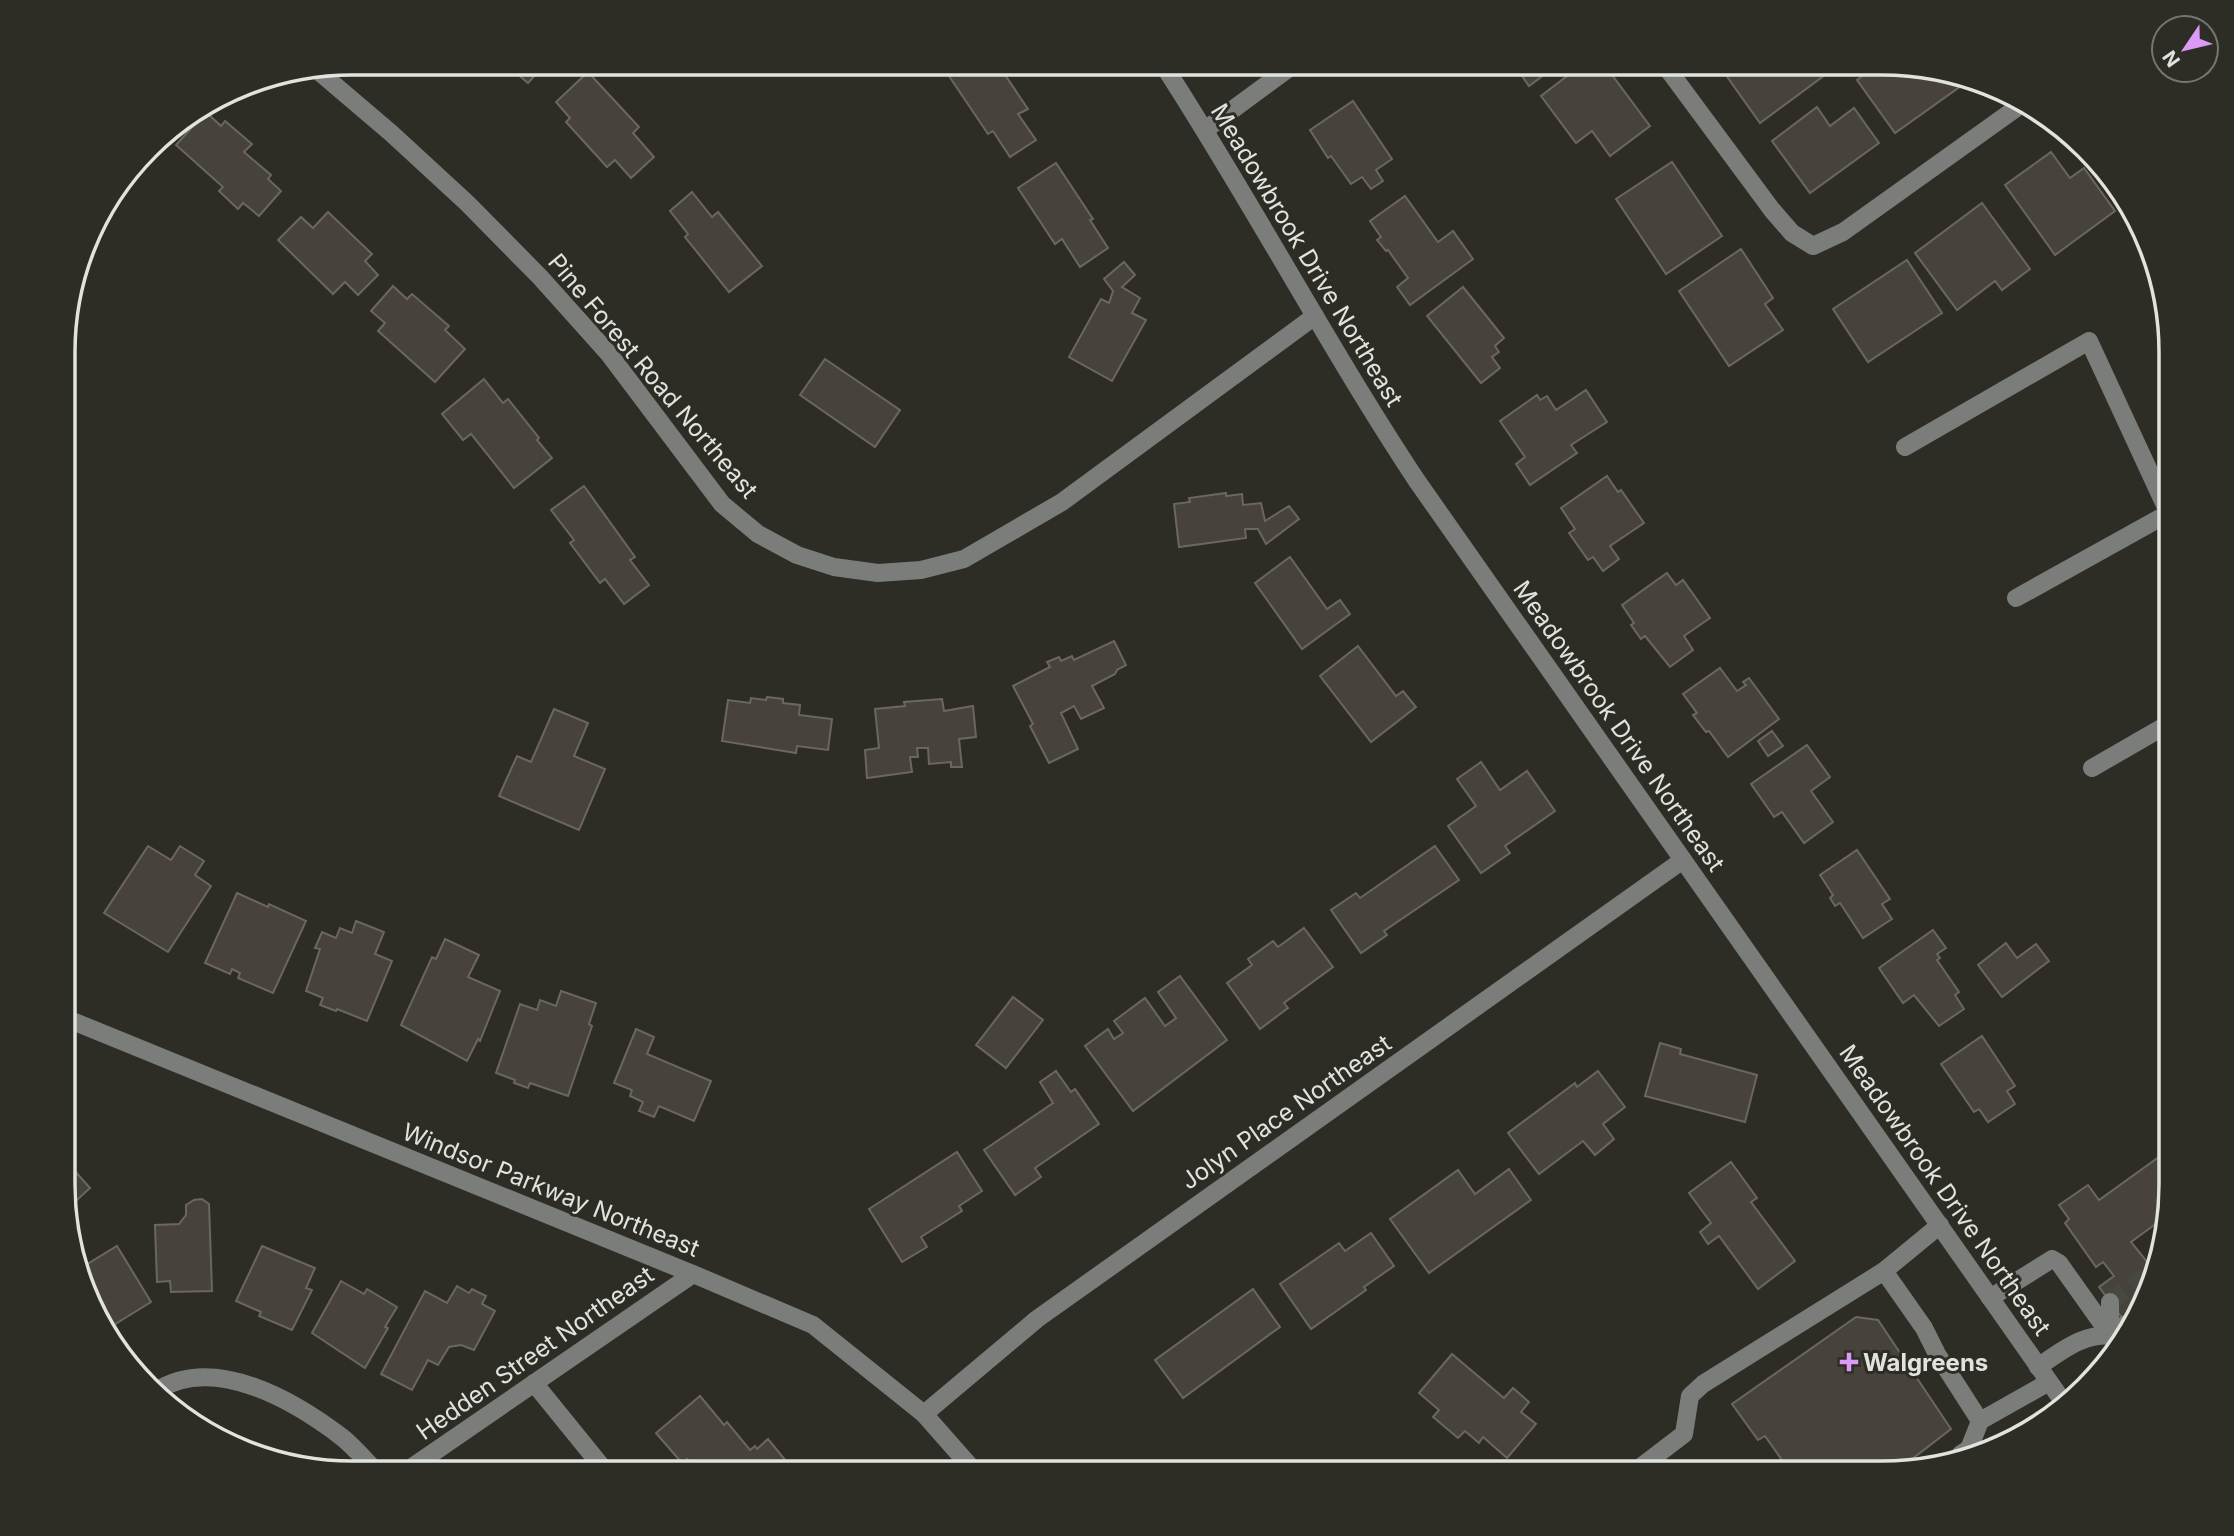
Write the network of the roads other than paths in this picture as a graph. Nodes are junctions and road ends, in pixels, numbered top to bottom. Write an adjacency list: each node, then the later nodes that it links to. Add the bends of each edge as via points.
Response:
1 (1170, 75): 6 (street, Meadowbrook Drive Northeast)
2 (1280, 75): 6 (street)
3 (1672, 75): 5 (street, via 1772,210 1792,233 1812,246 1843,232)
4 (325, 77): 7 (street, Pine Forest Road Northeast, via 467,203 540,277 609,354 722,504 758,534 797,555 834,567 878,573 964,559 1062,502)
5 (2015, 109)
6 (1205, 130): 7 (street, Meadowbrook Drive Northeast)
7 (1315, 316): 14 (street, Meadowbrook Drive Northeast, via 1417,481)
8 (1905, 447): 9 (street, via 2089,341)
9 (2159, 491)
10 (2159, 521): 11 (street)
11 (2017, 598)
12 (2159, 729): 13 (street)
13 (2092, 768)
14 (1684, 860): 16 (street, Meadowbrook Drive Northeast); 29 (street, Jolyn Place Northeast, via 1037,1319)
15 (75, 1022): 18 (street, Windsor Parkway Northeast)
16 (1940, 1225): 17 (street); 19 (street, Meadowbrook Drive Northeast)
17 (1884, 1271): 30 (street); 36 (street, via 1703,1384 1690,1396 1684,1434)
18 (693, 1274): 26 (street, Hedden Street Northeast); 29 (street, Windsor Parkway Northeast, via 813,1325)
19 (1990, 1298): 22 (street, via 2052,1259); 24 (street, Meadowbrook Drive Northeast)
20 (2110, 1302): 21 (street)
21 (2117, 1330)
22 (2116, 1332)
23 (2113, 1337): 24 (street, via 2077,1340)
24 (2038, 1367): 25 (street, Meadowbrook Drive Northeast)
25 (2049, 1382): 28 (street, Meadowbrook Drive Northeast); 30 (street)
26 (534, 1383): 33 (street, Hedden Street Northeast); 34 (street)
27 (165, 1388): 32 (street, via 214,1378 251,1385 305,1410)
28 (2059, 1396)
29 (924, 1414): 35 (street, Windsor Parkway Northeast)
30 (1980, 1421): 31 (street)
31 (1970, 1446)
32 (366, 1461)
33 (421, 1461)
34 (598, 1461)
35 (965, 1461)
36 (1649, 1461)

